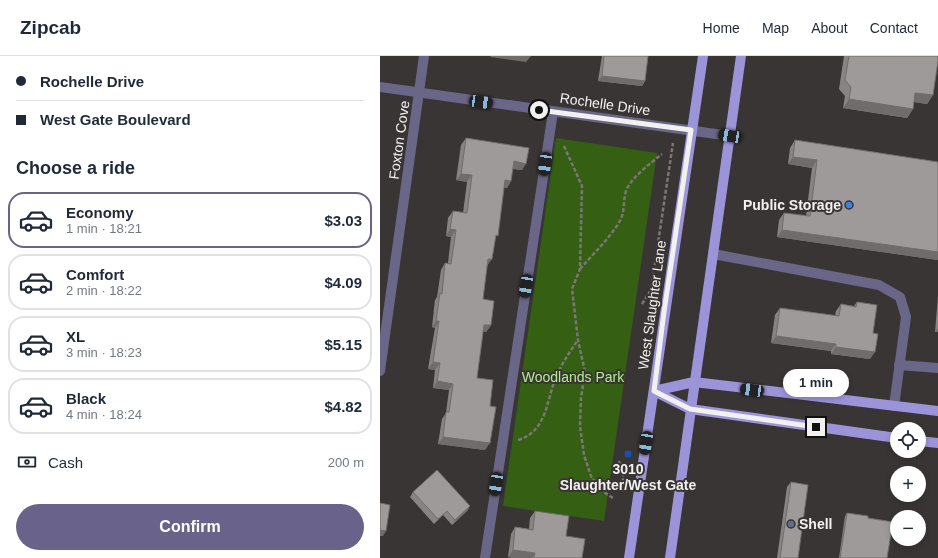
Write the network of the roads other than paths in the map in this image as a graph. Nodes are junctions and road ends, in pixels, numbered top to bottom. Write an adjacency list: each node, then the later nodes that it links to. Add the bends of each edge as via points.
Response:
1 (424, 56): 5 (street, Foxton Cove)
2 (703, 56): 7 (main road, West Slaughter Lane)
3 (741, 56): 8 (main road)
4 (380, 87): 5 (street, Rochelle Drive)
5 (419, 93): 6 (street, Rochelle Drive); 12 (street, Foxton Cove)
6 (553, 112): 7 (street, Rochelle Drive); 21 (street)
7 (691, 130): 8 (street, Rochelle Drive); 14 (main road, West Slaughter Lane)
8 (730, 136): 9 (main road)
9 (713, 254): 10 (street, via 879,285 900,297 906,317); 13 (main road)
10 (899, 365): 11 (street); 15 (street)
11 (938, 368)
12 (380, 371)
13 (694, 382): 14 (main road); 15 (main road); 16 (main road)
14 (654, 391): 16 (main road); 22 (main road, West Slaughter Lane)
15 (894, 406): 17 (main road)
16 (690, 409): 18 (main road); 23 (main road)
17 (938, 411)
18 (890, 437)
19 (926, 442): 20 (main road)
20 (938, 443)
21 (485, 558)
22 (629, 558)
23 (670, 558)

